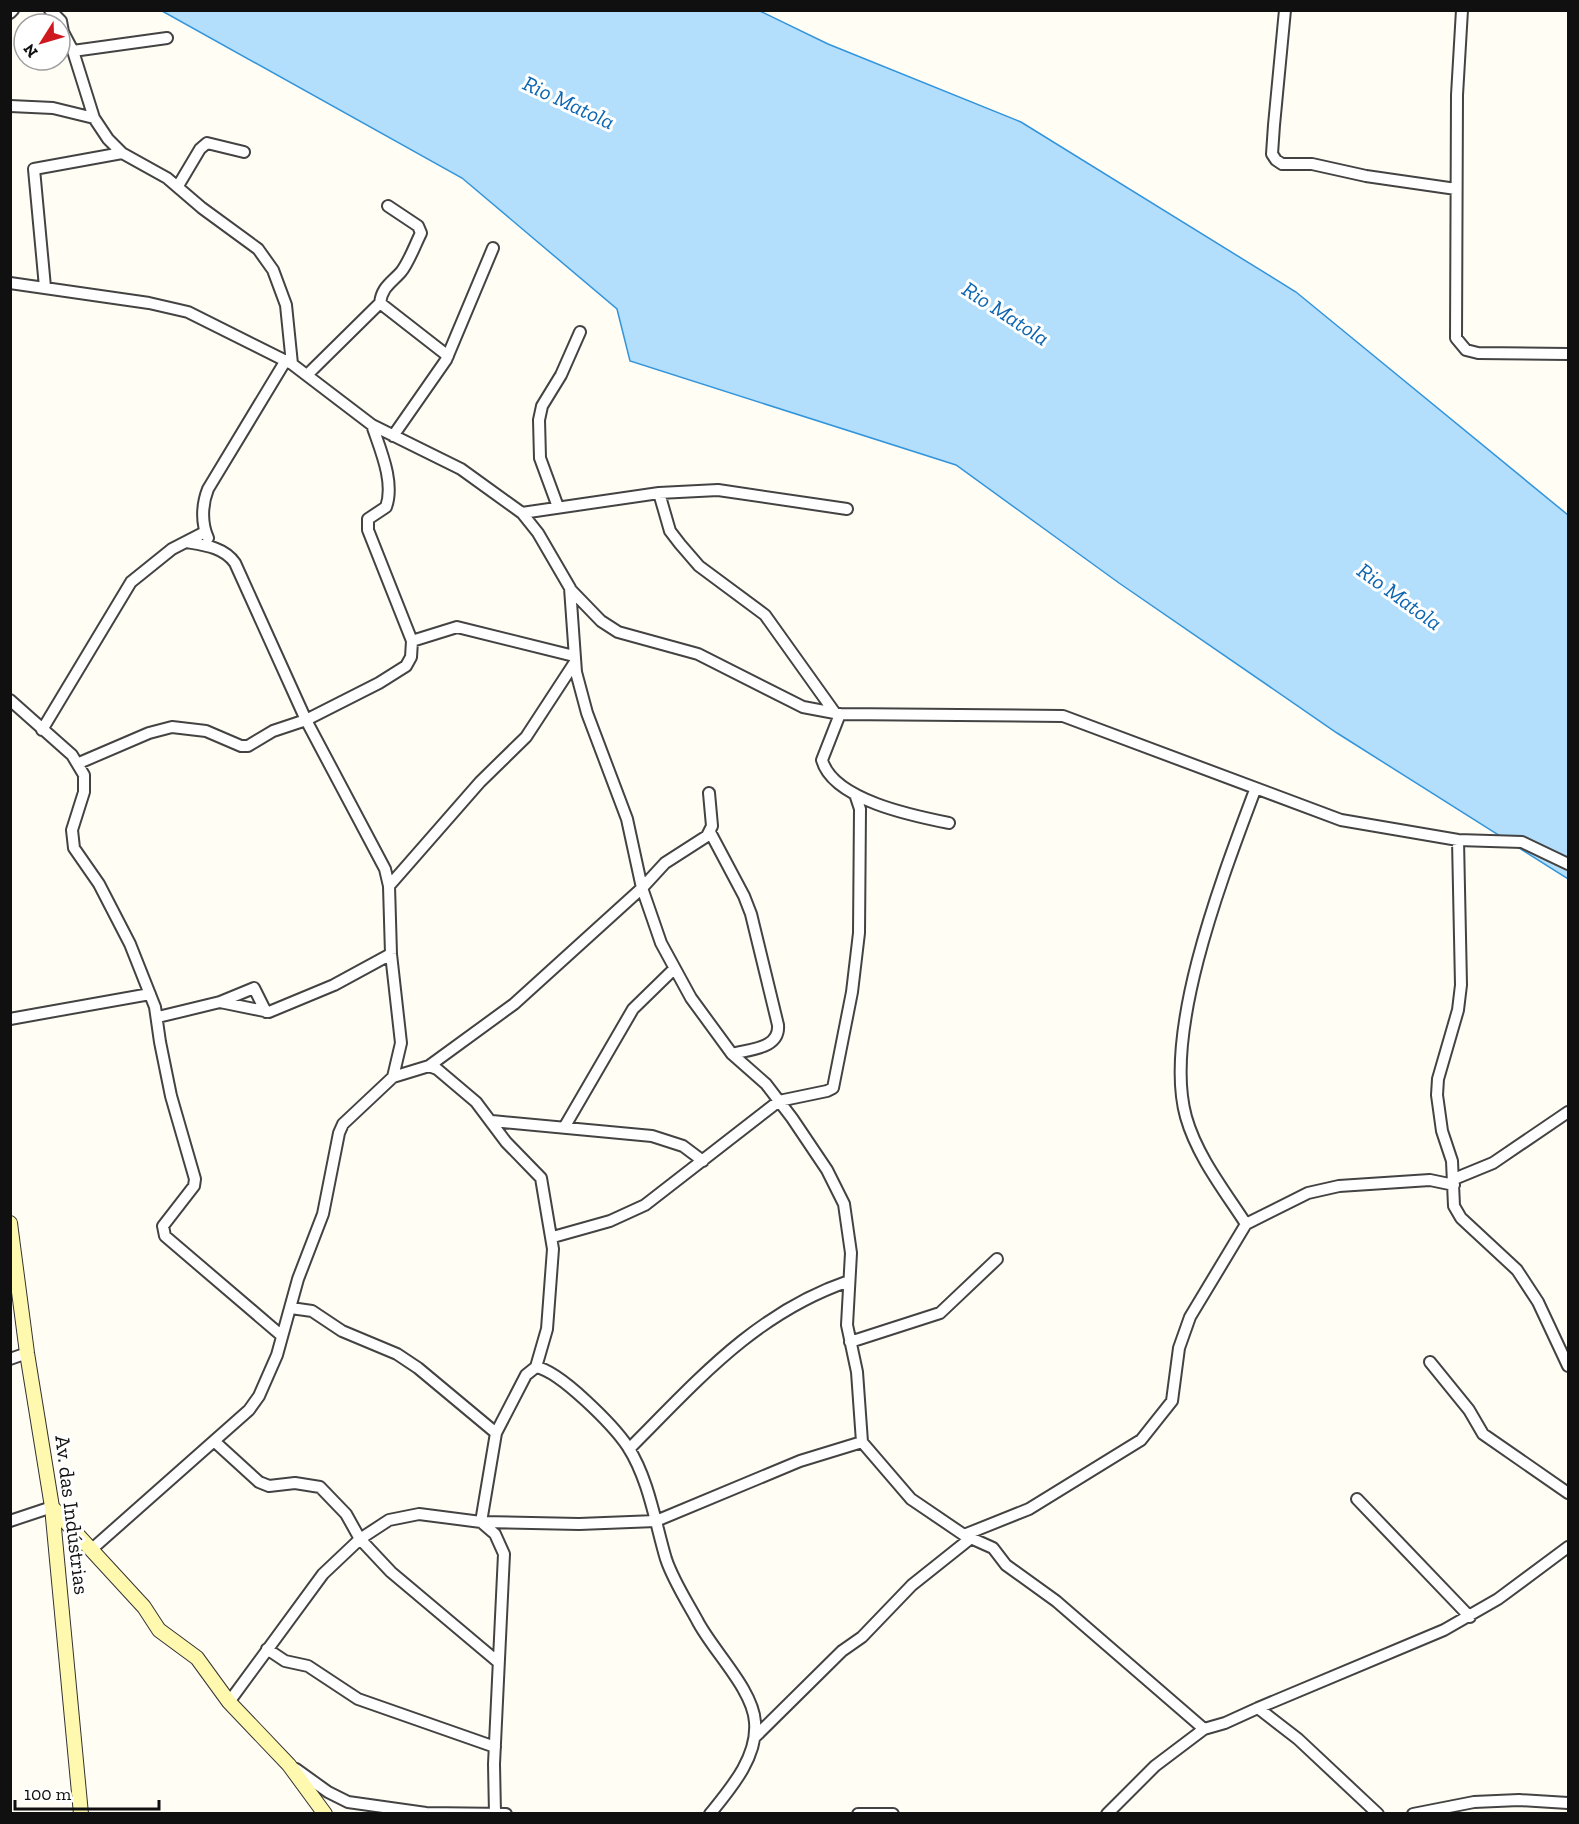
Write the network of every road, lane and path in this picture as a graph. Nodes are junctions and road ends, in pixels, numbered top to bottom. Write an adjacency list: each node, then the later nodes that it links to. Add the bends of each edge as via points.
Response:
1 (50, 10): 5 (street, via 61,21)
2 (1285, 10): 11 (street, via 1272,154 1276,160)
3 (1462, 10): 11 (street)
4 (167, 38): 5 (street)
5 (73, 51): 7 (street)
6 (10, 106): 7 (street, via 53,108)
7 (94, 118): 9 (street)
8 (244, 152): 10 (street, via 207,143)
9 (122, 153): 10 (street); 15 (street, via 34,169)
10 (178, 186): 20 (street, via 258,249 273,270 286,305)
11 (1456, 189): 18 (street, via 1459,344 1478,353)
12 (388, 206): 16 (street, via 421,233 402,271 388,282)
13 (493, 248): 19 (street)
14 (10, 283): 15 (street)
15 (45, 287): 20 (street, via 188,312)
16 (380, 303): 19 (street); 21 (street)
17 (580, 332): 25 (street, via 542,406 539,420 540,458)
18 (1569, 354)
19 (447, 356): 23 (street)
20 (289, 362): 21 (street); 28 (street, via 208,489 203,502)
21 (307, 375): 22 (street)
22 (372, 425): 23 (street); 32 (street, via 386,473 388,497 386,507 368,519 368,530)
23 (393, 436): 27 (street, via 461,469)
24 (659, 493): 25 (street); 26 (street, via 728,491); 35 (street, via 670,531 680,544 699,566 765,615)
25 (558, 507): 27 (street)
26 (847, 510)
27 (522, 513): 31 (street)
28 (205, 532): 29 (street); 30 (street)
29 (186, 542): 30 (street); 37 (street, via 158,559 126,588)
30 (212, 547): 36 (street, via 228,554 235,563)
31 (570, 588): 33 (street); 35 (street, via 601,621 618,632 699,654 790,702)
32 (412, 641): 33 (street, via 457,627); 36 (street, via 406,666)
33 (575, 659): 46 (street, via 526,737 480,782); 47 (street, via 587,713 627,819)
34 (10, 700): 37 (street)
35 (838, 713): 39 (street, via 1063,716); 41 (street, via 822,760 834,778)
36 (306, 720): 38 (street, via 273,731 244,747 206,731 172,727); 46 (street, via 385,869)
37 (42, 730): 38 (street)
38 (79, 763): 50 (street, via 85,783 72,830 74,848 99,884)
39 (1255, 790): 44 (street, via 1341,820); 65 (street, via 1190,992 1180,1075 1186,1115 1195,1140)
40 (708, 793): 43 (street)
41 (855, 794): 42 (street, via 898,812); 58 (street, via 860,808 859,933 835,1082 827,1092)
42 (949, 823)
43 (710, 832): 47 (street, via 665,863); 55 (street, via 751,914 778,1025 771,1044)
44 (1458, 840): 45 (street, via 1522,842); 63 (street, via 1461,985 1437,1095)
45 (1569, 864)
46 (389, 886): 48 (street)
47 (642, 888): 49 (street); 56 (street, via 514,1004)
48 (391, 954): 52 (street, via 334,985); 57 (street, via 400,1043)
49 (674, 969): 55 (street); 61 (street, via 633,1009)
50 (150, 994): 53 (street); 54 (street)
51 (220, 1002): 52 (street); 52 (street, via 254,988); 53 (street)
52 (266, 1012)
53 (158, 1017): 70 (street, via 171,1096 195,1179 163,1231)
54 (10, 1019)
55 (732, 1054): 58 (street, via 766,1084)
56 (429, 1066): 57 (street); 60 (street, via 451,1079)
57 (393, 1077): 69 (street, via 343,1124 323,1214)
58 (778, 1101): 62 (street); 68 (street, via 827,1170 844,1204 849,1230)
59 (1569, 1112): 63 (street, via 1493,1163)
60 (492, 1121): 61 (street); 66 (street, via 506,1142 541,1178)
61 (565, 1126): 62 (street, via 671,1140)
62 (703, 1161): 66 (street, via 638,1209)
63 (1454, 1182): 65 (street, via 1339,1186 1308,1193); 75 (street, via 1456,1212 1516,1270 1538,1302)
64 (10, 1223): 72 (street, Av. das Indústrias)
65 (1246, 1224): 87 (street, via 1190,1317 1179,1348 1172,1401 1141,1440 1029,1509)
66 (553, 1238): 76 (street, via 546,1329)
67 (997, 1259): 71 (street, via 940,1313)
68 (849, 1281): 71 (street); 80 (street, via 786,1308 740,1340)
69 (291, 1308): 70 (street); 77 (street, via 312,1311 342,1331 397,1354)
70 (282, 1336): 78 (street, via 259,1396)
71 (850, 1342): 79 (street, via 857,1372)
72 (27, 1353): 73 (street); 83 (street, Av. das Indústrias)
73 (10, 1359)
74 (1430, 1362): 81 (street, via 1483,1434)
75 (1569, 1366)
76 (536, 1367): 77 (street, via 526,1375); 80 (street, via 557,1377 595,1410)
77 (496, 1433): 86 (street)
78 (214, 1441): 88 (street, via 259,1482 269,1486 295,1483 320,1487 346,1514); 90 (street)
79 (862, 1442): 85 (street, via 800,1461); 87 (street, via 912,1499)
80 (629, 1449): 85 (street)
81 (1569, 1494)
82 (1357, 1499): 91 (street)
83 (52, 1507): 84 (street); 90 (street); 104 (street, Av. das Indústrias)
84 (10, 1521)
85 (656, 1521): 86 (street); 96 (street, via 671,1570 707,1639 752,1705)
86 (481, 1522): 88 (street, via 438,1514 403,1516 380,1524); 93 (street, via 495,1534 504,1554)
87 (968, 1536): 97 (street); 98 (street, via 993,1548 1006,1565 1056,1601)
88 (360, 1539): 92 (street, via 305,1595); 93 (street, via 392,1572)
89 (1569, 1547): 91 (street)
90 (92, 1549): 94 (street, via 144,1607 159,1630 197,1658)
91 (1470, 1617): 95 (street)
92 (267, 1649): 94 (street); 100 (street, via 285,1661 308,1666 358,1699)
93 (498, 1662): 100 (street)
94 (229, 1702): 101 (street)
95 (1258, 1708): 98 (street); 110 (street, via 1298,1738)
96 (755, 1716): 97 (street); 99 (street)
97 (770, 1722): 99 (street)
98 (1204, 1729): 109 (street, via 1155,1766)
99 (755, 1737): 106 (street, via 733,1787)
100 (495, 1747): 103 (street)
101 (289, 1765): 103 (street, via 348,1802 426,1813); 105 (street)
102 (1569, 1803): 111 (street, via 1474,1802)
103 (499, 1813)
104 (81, 1814)
105 (325, 1814)
106 (710, 1814)
107 (858, 1814): 108 (street)
108 (893, 1814)
109 (1107, 1814)
110 (1378, 1814)
111 (1413, 1814)

